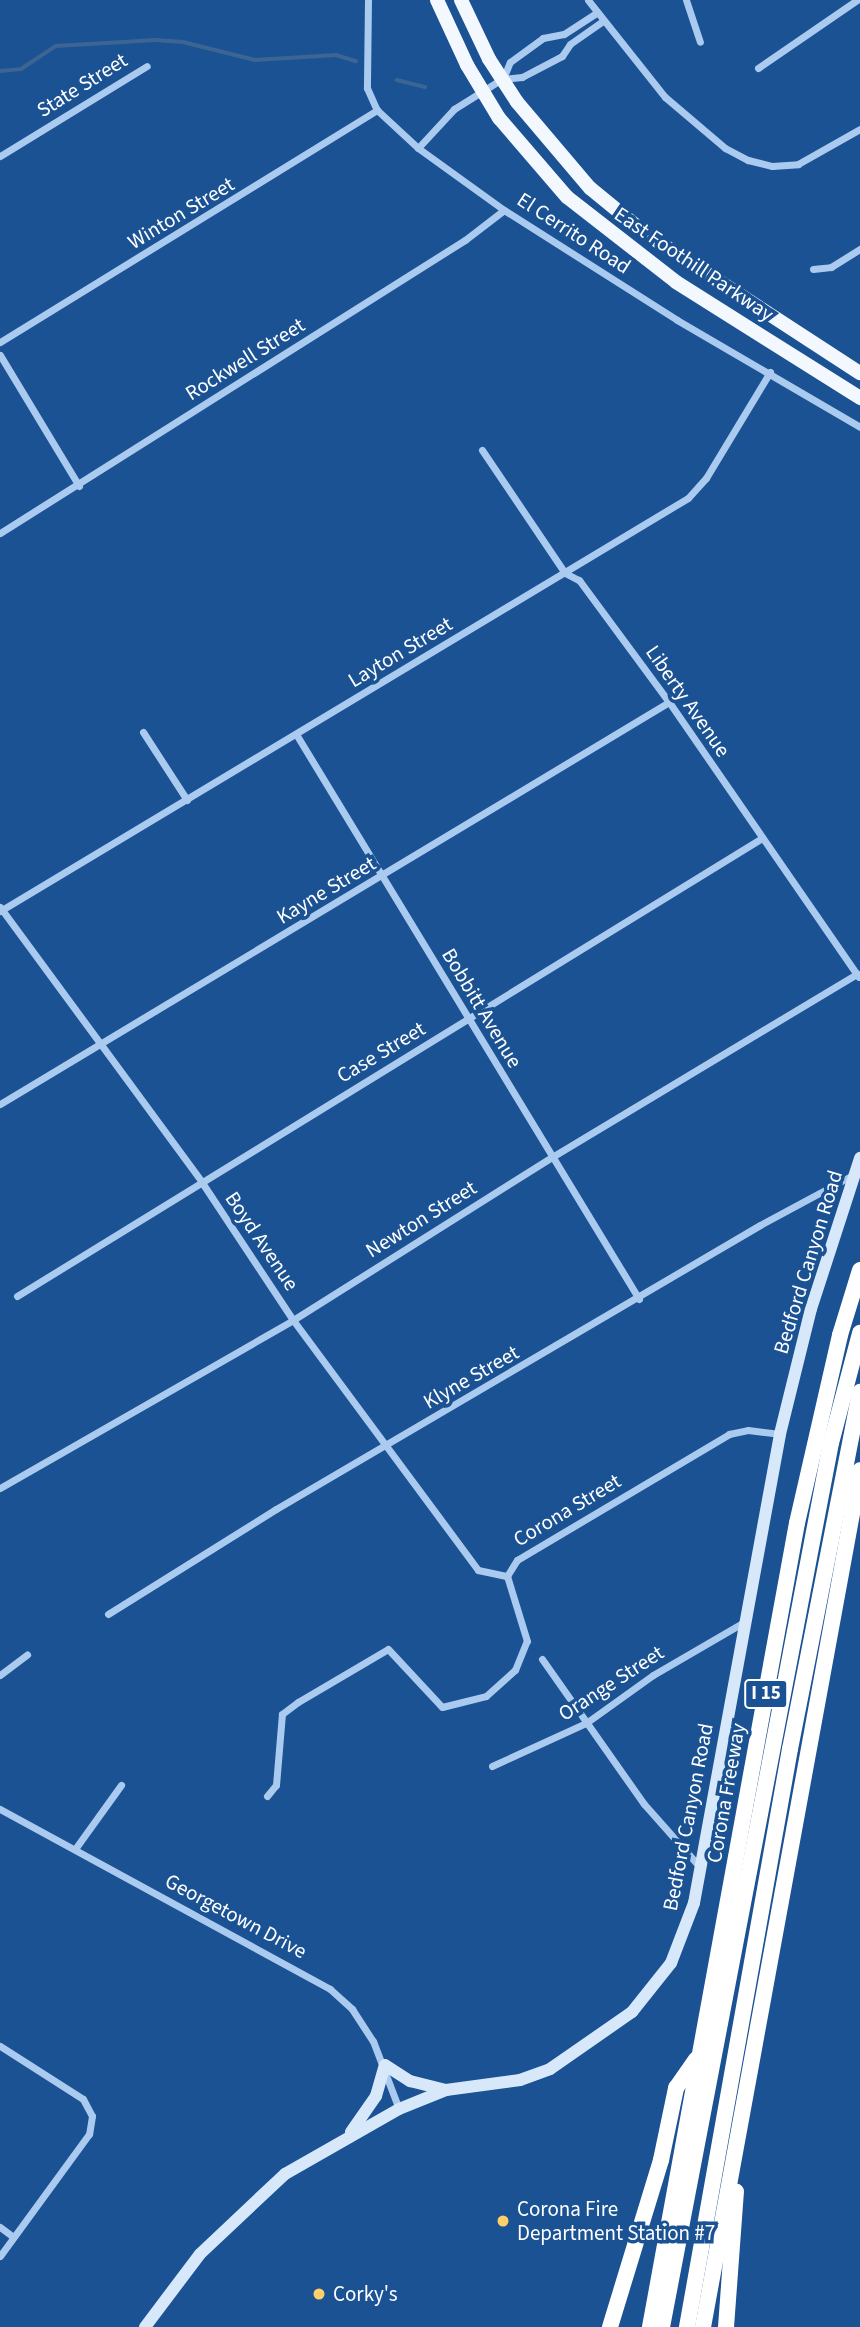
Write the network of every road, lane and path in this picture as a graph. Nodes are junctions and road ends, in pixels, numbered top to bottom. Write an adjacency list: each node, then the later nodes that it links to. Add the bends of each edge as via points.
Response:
1 (368, 0): 16 (street, via 367,88)
2 (437, 0): 15 (main road, East Foothill Parkway)
3 (461, 0): 14 (main road, East Foothill Parkway)
4 (588, 0): 7 (street)
5 (686, 0): 10 (street)
6 (857, 0): 13 (street)
7 (596, 13): 8 (street); 9 (street)
8 (602, 22): 11 (street); 17 (street, via 665,97 719,143 748,160 772,166 798,164)
9 (564, 34): 11 (street); 14 (street, via 543,38 510,62)
10 (700, 42)
11 (570, 44): 14 (street, via 553,61 522,77)
12 (147, 66): 19 (street, State Street)
13 (758, 68)
14 (502, 79): 15 (street); 26 (main road, East Foothill Parkway, via 559,157 621,215)
15 (483, 90): 18 (street, via 454,109); 27 (main road, East Foothill Parkway, via 534,162 597,224 676,282)
16 (377, 110): 18 (street, El Cerrito Road); 23 (street, Winton Street)
17 (860, 129)
18 (418, 148): 20 (street, El Cerrito Road)
19 (0, 156)
20 (504, 210): 25 (street, El Cerrito Road, via 677,320); 30 (street, Rockwell Street, via 465,240)
21 (860, 249): 22 (street, via 831,267)
22 (813, 269)
23 (0, 342)
24 (0, 355): 30 (street)
25 (770, 372): 28 (street, El Cerrito Road); 32 (street, Layton Street, via 697,489)
26 (860, 373)
27 (859, 396)
28 (860, 427)
29 (482, 450): 32 (street, Liberty Avenue)
30 (79, 486): 31 (street, Rockwell Street)
31 (0, 533)
32 (565, 573): 33 (street, Liberty Avenue, via 579,580); 35 (street, Layton Street)
33 (668, 702): 37 (street, Liberty Avenue); 38 (street, Kayne Street)
34 (143, 732): 36 (street)
35 (296, 734): 36 (street, Layton Street); 38 (street, Bobbitt Avenue)
36 (187, 800): 39 (street, Layton Street)
37 (762, 838): 40 (street, Liberty Avenue); 41 (street, Case Street)
38 (383, 876): 41 (street, Bobbitt Avenue); 42 (street, Kayne Street)
39 (1, 909): 42 (street, Boyd Avenue)
40 (858, 976): 44 (street, Newton Street)
41 (468, 1020): 44 (street, Bobbitt Avenue); 47 (street, Case Street)
42 (102, 1047): 43 (street, Kayne Street); 47 (street, Boyd Avenue)
43 (0, 1104)
44 (552, 1157): 50 (street, Bobbitt Avenue); 51 (street, Newton Street)
45 (860, 1158): 46 (main road, Bedford Canyon Road)
46 (854, 1175): 50 (street, Klyne Street, via 760,1225); 54 (main road, Bedford Canyon Road, via 811,1309)
47 (201, 1181): 49 (street, Case Street); 51 (street, Boyd Avenue)
48 (860, 1270): 72 (highway, Corona Freeway / I 15, via 810,1458)
49 (17, 1296)
50 (639, 1299): 55 (street, Klyne Street)
51 (293, 1320): 55 (street, Boyd Avenue); 57 (street, Newton Street)
52 (860, 1334): 84 (highway, via 831,1443)
53 (860, 1392): 85 (highway, via 792,1736)
54 (780, 1434): 58 (street, Corona Street, via 748,1430 729,1434 517,1560); 60 (main road, Bedford Canyon Road)
55 (387, 1446): 58 (street, Boyd Avenue, via 478,1570); 59 (street, Klyne Street)
56 (860, 1470): 74 (highway, I 15)
57 (0, 1488)
58 (507, 1576): 67 (street, Corona Street, via 527,1641 515,1670 501,1685 470,1703 442,1707 388,1648 282,1714 276,1785)
59 (108, 1614)
60 (744, 1622): 64 (street, Orange Street, via 653,1675); 70 (main road, Bedford Canyon Road)
61 (27, 1655): 63 (street)
62 (542, 1659): 64 (street)
63 (0, 1675)
64 (586, 1723): 65 (street, Orange Street); 70 (street, via 644,1804)
65 (492, 1766)
66 (121, 1785): 69 (street)
67 (267, 1796)
68 (0, 1809): 69 (street, Georgetown Drive)
69 (75, 1849): 73 (street, Georgetown Drive, via 330,1989 361,2020)
70 (700, 1867): 75 (main road, Bedford Canyon Road, via 691,1913 671,1963 632,2012 550,2069 520,2080)
71 (0, 2046): 79 (street, via 83,2099 92,2116 89,2134)
72 (699, 2054): 82 (highway, via 676,2088 661,2160); 83 (highway, Corona Freeway / I 15)
73 (385, 2065): 75 (main road, via 410,2081); 76 (street, Georgetown Drive); 77 (main road, via 376,2096)
74 (747, 2088): 86 (highway, I 15); 87 (highway)
75 (446, 2090): 76 (main road, Bedford Canyon Road)
76 (399, 2109): 77 (main road, Bedford Canyon Road)
77 (349, 2135): 81 (main road, Bedford Canyon Road, via 309,2158 252,2202 200,2254)
78 (0, 2227): 79 (street)
79 (12, 2236): 80 (street)
80 (0, 2256)
81 (145, 2327)
82 (610, 2327)
83 (650, 2327)
84 (662, 2327)
85 (687, 2327)
86 (702, 2327)
87 (726, 2327)

